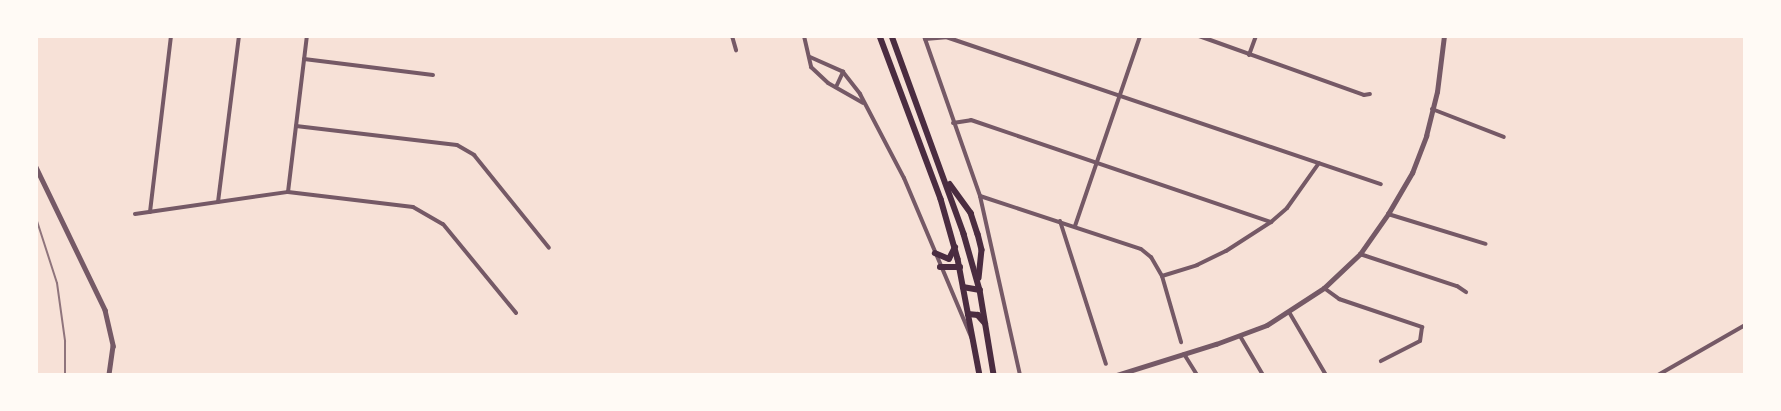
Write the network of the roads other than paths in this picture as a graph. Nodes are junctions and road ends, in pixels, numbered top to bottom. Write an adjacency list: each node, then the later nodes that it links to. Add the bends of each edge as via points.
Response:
1 (171, 36): 35 (street)
2 (240, 36): 34 (street)
3 (307, 36): 16 (street)
4 (732, 36): 13 (street)
5 (804, 36): 15 (street)
6 (880, 36): 45 (main road, via 932,170)
7 (892, 36): 30 (main road)
8 (1140, 36): 20 (street)
9 (1199, 36): 14 (street)
10 (1256, 36): 14 (street)
11 (1444, 36): 23 (street)
12 (924, 38): 20 (street, via 946,38); 24 (street)
13 (736, 50)
14 (1249, 55): 21 (street, via 1364,95)
15 (810, 57): 17 (street); 19 (street, via 811,67)
16 (304, 60): 18 (street); 25 (street)
17 (843, 72): 19 (street); 22 (street)
18 (433, 75)
19 (836, 87): 22 (street)
20 (1120, 94): 27 (street); 28 (street)
21 (1370, 94)
22 (863, 103): 47 (street, via 904,178)
23 (1432, 109): 26 (street); 37 (street, via 1412,172)
24 (953, 123): 28 (street, via 971,120); 33 (street)
25 (296, 126): 32 (street); 44 (street, via 456,145 474,155)
26 (1504, 137)
27 (1319, 163): 31 (street); 39 (street, via 1287,208)
28 (1095, 165): 39 (street); 40 (street)
29 (36, 167): 68 (street, via 105,310 113,346)
30 (945, 177): 41 (main road); 52 (main road)
31 (1381, 184)
32 (288, 192): 34 (street); 57 (street, via 413,207 444,224)
33 (980, 196): 38 (street); 41 (street)
34 (218, 202): 35 (street)
35 (150, 212): 36 (street)
36 (135, 214)
37 (1388, 214): 42 (street); 48 (street)
38 (1060, 221): 40 (street); 67 (street)
39 (1271, 222): 51 (street, via 1219,255)
40 (1075, 226): 51 (street, via 1141,249 1151,257)
41 (983, 232): 43 (street); 46 (main road)
42 (1486, 244)
43 (994, 246): 46 (street); 71 (street)
44 (549, 248)
45 (955, 248): 47 (main road, via 949,259); 50 (main road)
46 (982, 250): 52 (main road)
47 (935, 253): 49 (street)
48 (1360, 254): 54 (street); 56 (street, via 1457,286)
49 (940, 267): 50 (main road); 64 (street)
50 (960, 267): 53 (main road)
51 (1162, 276): 63 (street)
52 (978, 280): 55 (main road)
53 (963, 287): 55 (main road); 59 (main road)
54 (1324, 288): 58 (street); 66 (street, via 1339,299 1422,328 1420,342)
55 (980, 290): 61 (main road)
56 (1466, 292)
57 (516, 312)
58 (1289, 312): 62 (street); 75 (street)
59 (968, 314): 61 (main road, via 982,318); 64 (main road)
60 (1743, 327): 76 (street)
61 (987, 328): 70 (main road)
62 (1240, 336): 65 (street); 74 (street)
63 (1181, 342)
64 (975, 345): 69 (main road)
65 (1184, 354): 72 (street); 73 (street)
66 (1381, 361)
67 (1106, 364)
68 (109, 375)
69 (980, 375)
70 (994, 375)
71 (1020, 375)
72 (1118, 375)
73 (1196, 375)
74 (1263, 375)
75 (1326, 375)
76 (1658, 375)

